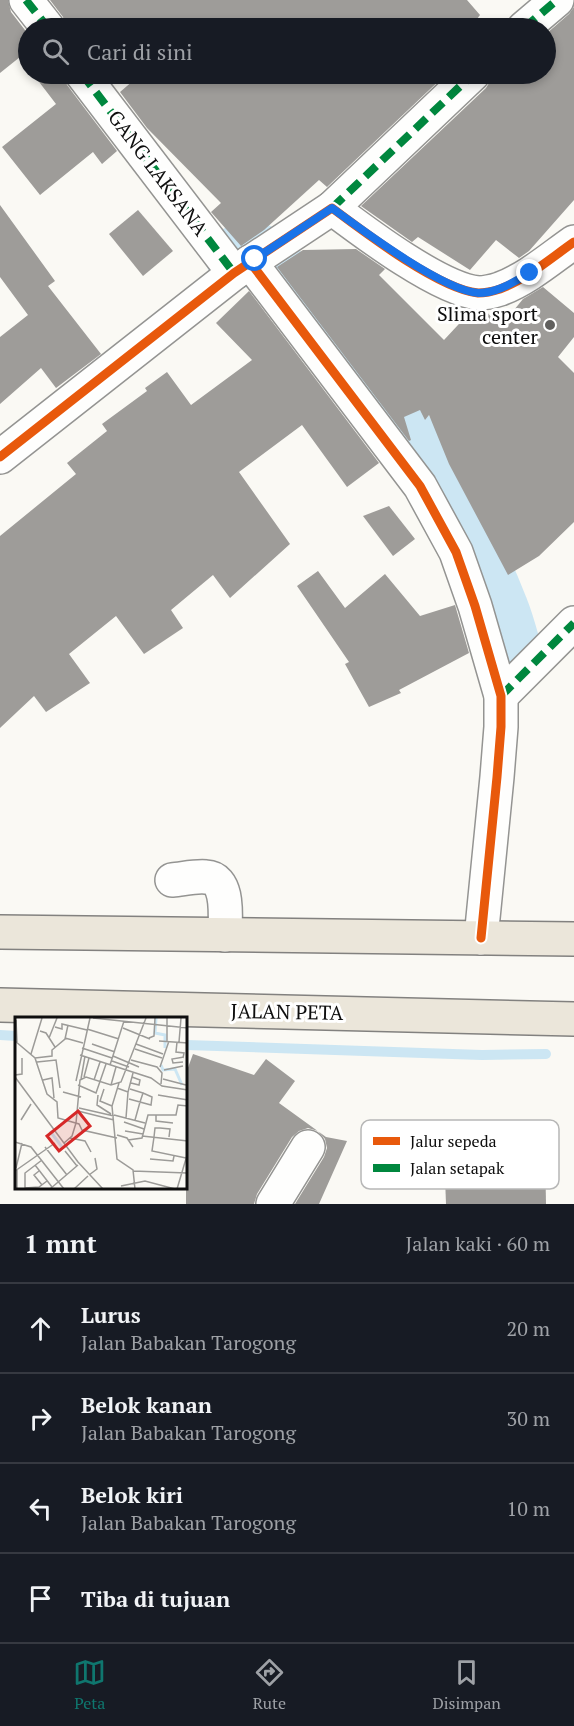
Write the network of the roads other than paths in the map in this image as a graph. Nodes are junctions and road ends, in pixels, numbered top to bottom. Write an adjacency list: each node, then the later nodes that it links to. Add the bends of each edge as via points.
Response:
1 (26, 0): 3 (street)
2 (557, 0): 4 (street)
3 (40, 18)
4 (536, 18)
5 (91, 84): 9 (street, GANG LAKSANA)
6 (462, 84): 7 (street)
7 (332, 208): 8 (street, via 431,274 480,293 500,289 530,273); 9 (street)
8 (574, 242)
9 (254, 260): 10 (street); 12 (street, GANG LAKSANA, via 420,486 456,552)
10 (0, 457)
11 (574, 623): 12 (street)
12 (501, 696): 16 (street, GANG LAKSANA)
13 (172, 880): 15 (street, via 206,876 217,882 223,896)
14 (0, 932): 15 (main road)
15 (225, 935): 16 (main road)
16 (481, 938): 17 (main road)
17 (574, 939)
18 (0, 1005): 19 (main road, JALAN PETA)
19 (574, 1018)
20 (308, 1147): 21 (street)
21 (273, 1204)

